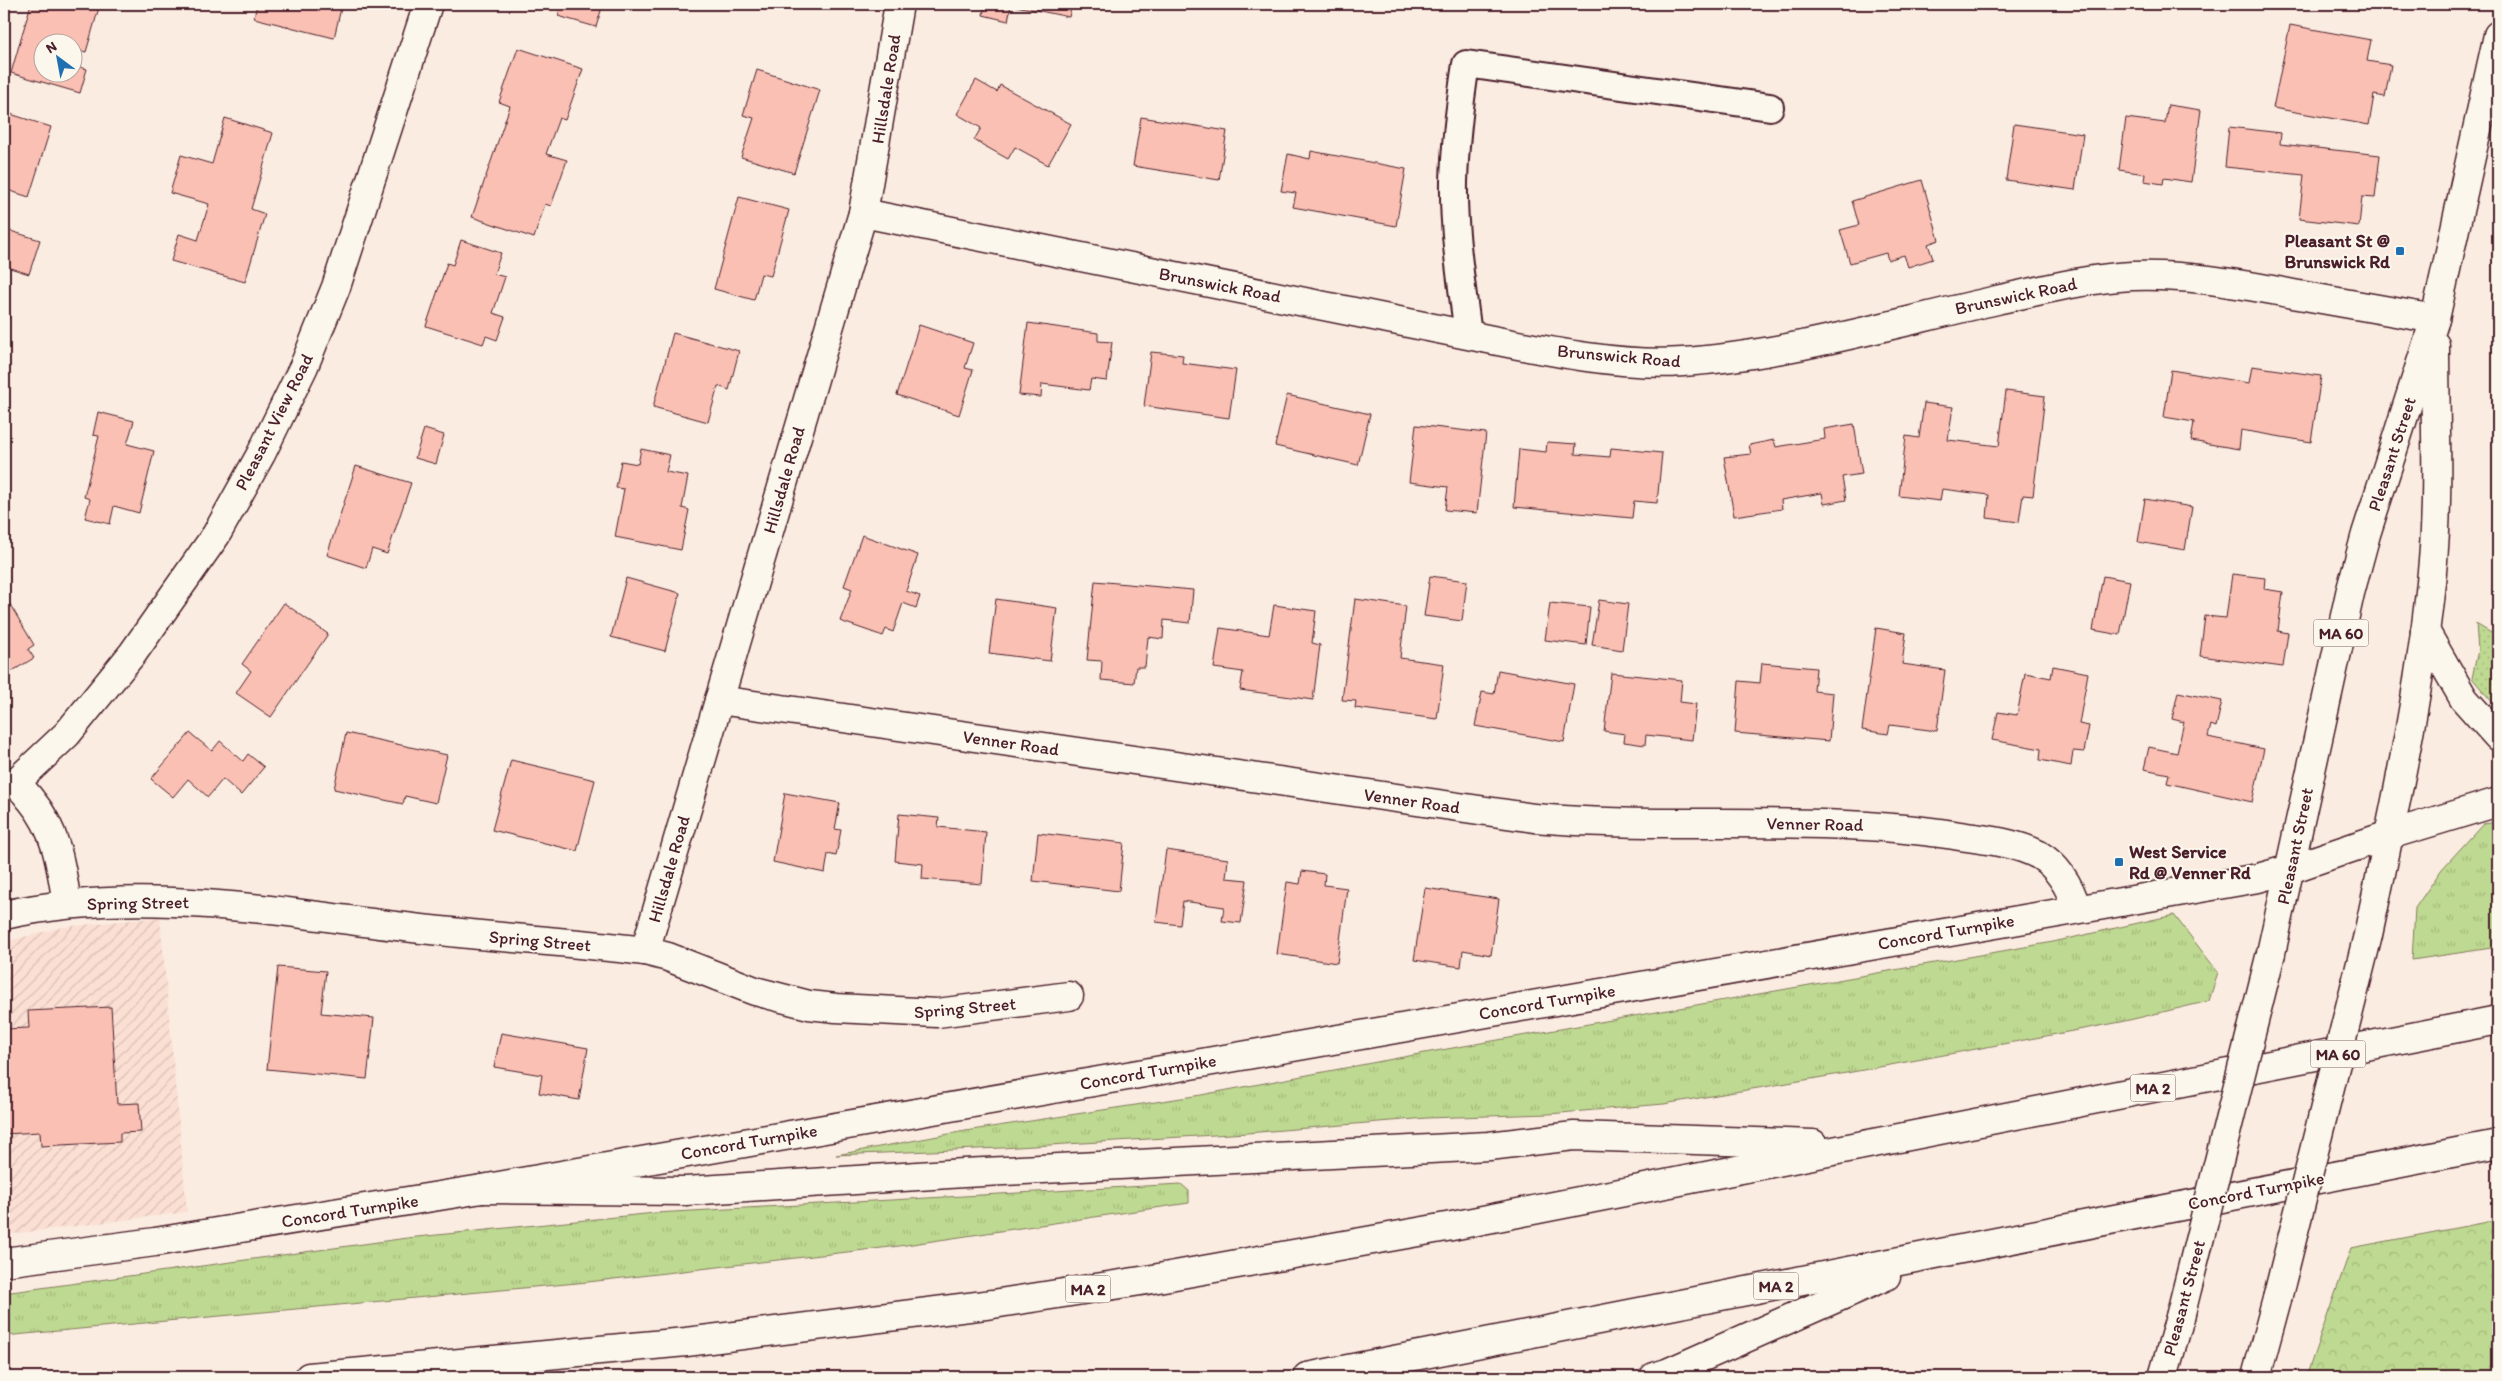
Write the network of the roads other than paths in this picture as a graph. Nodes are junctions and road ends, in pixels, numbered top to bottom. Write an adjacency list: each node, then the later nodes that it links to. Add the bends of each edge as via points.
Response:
1 (428, 4): 11 (main road, Pleasant View Road, via 336,287 304,366 261,454 216,535 133,653 67,734)
2 (900, 4): 5 (main road, Hillsdale Road)
3 (2498, 35): 6 (main road, Pleasant Street / MA 60)
4 (1770, 107): 7 (lane, via 1466,64 1454,183)
5 (864, 213): 7 (main road, Brunswick Road); 9 (main road, Hillsdale Road)
6 (2435, 319): 7 (main road, Brunswick Road, via 2254,286 2160,276 2118,277 2049,288 1772,351 1679,363 1642,362 1536,348); 8 (main road, Pleasant Street / MA 60, via 2435,504); 14 (main road, Pleasant Street / MA 60, via 2350,593)
7 (1468, 335)
8 (2425, 631): 10 (main road, via 2464,699); 13 (main road, Pleasant Street / MA 60)
9 (719, 700): 16 (main road, Venner Road, via 1534,818 1622,823 1825,823 1930,831 2004,843 2038,855 2055,867); 18 (main road, Hillsdale Road)
10 (2498, 737)
11 (10, 782): 15 (main road, via 35,805 52,833 60,857)
12 (2498, 802): 13 (main road, Concord Turnpike)
13 (2389, 835): 14 (main road, Concord Turnpike); 30 (main road, Pleasant Street / MA 60, bridge, via 2368,935)
14 (2290, 869): 16 (main road, Concord Turnpike, via 2258,878); 29 (main road, Pleasant Street / MA 60, bridge)
15 (67, 904): 17 (main road, Spring Street); 18 (main road, Spring Street, via 137,900 198,902 464,934)
16 (2077, 909): 23 (main road, Concord Turnpike)
17 (4, 915)
18 (645, 951): 19 (main road, Spring Street, via 755,990 809,1005 836,1008 937,1013)
19 (1069, 996)
20 (2498, 1020): 22 (main road, MA 2)
21 (2498, 1144): 24 (main road, Concord Turnpike / MA 2)
22 (1859, 1146): 23 (main road, via 1574,1136 1490,1146 955,1173 686,1191); 26 (main road, MA 2, via 1452,1226 1147,1280 973,1306 686,1342)
23 (482, 1189): 25 (main road, Concord Turnpike, via 181,1238)
24 (1931, 1255): 27 (main road, Concord Turnpike / MA 2); 28 (main road)
25 (4, 1262)
26 (309, 1377)
27 (1307, 1377)
28 (1654, 1377)
29 (2164, 1377)
30 (2256, 1377)

